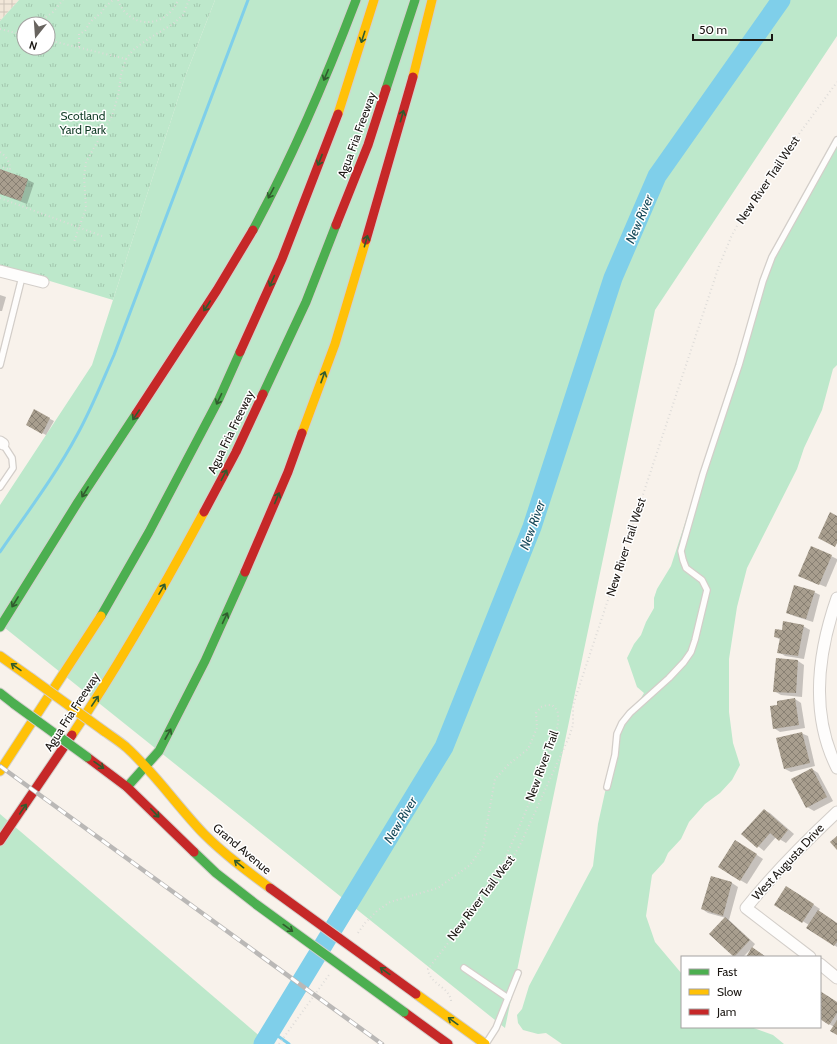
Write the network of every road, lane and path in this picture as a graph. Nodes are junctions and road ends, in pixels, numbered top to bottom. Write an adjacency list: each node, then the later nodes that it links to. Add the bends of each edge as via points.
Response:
1 (63, 0): 10 (path)
2 (113, 0): 14 (path, via 90,22 85,31 79,34)
3 (118, 0): 4 (path, via 130,17 147,22 161,20)
4 (178, 0)
5 (189, 0): 15 (path, via 178,20 133,50)
6 (356, 0): 31 (highway, one-way to 31, via 307,121 253,230 228,273)
7 (374, 0): 36 (highway, Agua Fria Freeway, one-way to 36, via 339,110 282,259 219,399 107,607)
8 (415, 0): 40 (highway, Agua Fria Freeway, one-way to 8, via 101,692 163,588 236,452 306,302 357,174)
9 (432, 0): 34 (highway, one-way to 9, via 159,751 205,662 288,472 335,344 355,279 414,73)
10 (48, 16)
11 (0, 29): 12 (path)
12 (16, 32)
13 (56, 42): 14 (path)
14 (79, 48): 15 (path)
15 (126, 59): 21 (path, via 112,116 86,162 86,208)
16 (837, 82): 41 (path, New River Trail West, via 761,186 732,235 719,266 576,696 569,737 521,843 509,864)
17 (837, 140): 38 (lane, via 772,257 762,281 739,365 681,551 686,568 702,580 707,590 691,652 669,678 622,723 617,734)
18 (0, 152): 19 (path, via 6,158 10,170)
19 (0, 166)
20 (0, 198): 21 (path)
21 (80, 228): 22 (path); 23 (path)
22 (102, 236)
23 (74, 242)
24 (0, 271): 25 (street)
25 (22, 277): 26 (street); 27 (lane)
26 (43, 282)
27 (0, 365)
28 (2, 443): 29 (lane, via 12,458 13,468)
29 (0, 487)
30 (837, 598): 35 (street, via 824,643 820,708 830,753)
31 (0, 627)
32 (0, 656): 34 (highway, Grand Avenue, one-way to 32, bridge, via 104,730)
33 (0, 693): 37 (highway, one-way to 37, bridge)
34 (146, 767): 37 (highway); 51 (highway, Grand Avenue, one-way to 34, bridge, via 242,868 205,834)
35 (837, 768)
36 (0, 772)
37 (127, 787): 50 (highway, one-way to 50, bridge, via 216,873)
38 (607, 787)
39 (837, 812): 43 (street, West Augusta Drive, via 789,858 746,908)
40 (0, 841)
41 (490, 887): 42 (path, New River Trail, via 534,792 553,742 558,716 552,705 547,704 536,713 536,728 528,749 495,779 483,846 470,865 438,888); 49 (path, New River Trail West, via 428,969 432,978 449,995)
42 (390, 902)
43 (809, 956)
44 (821, 965): 47 (street)
45 (464, 968): 48 (lane)
46 (518, 973): 48 (lane)
47 (837, 978)
48 (508, 998): 51 (lane, via 496,1028)
49 (451, 1003)
50 (448, 1044)
51 (485, 1044)

